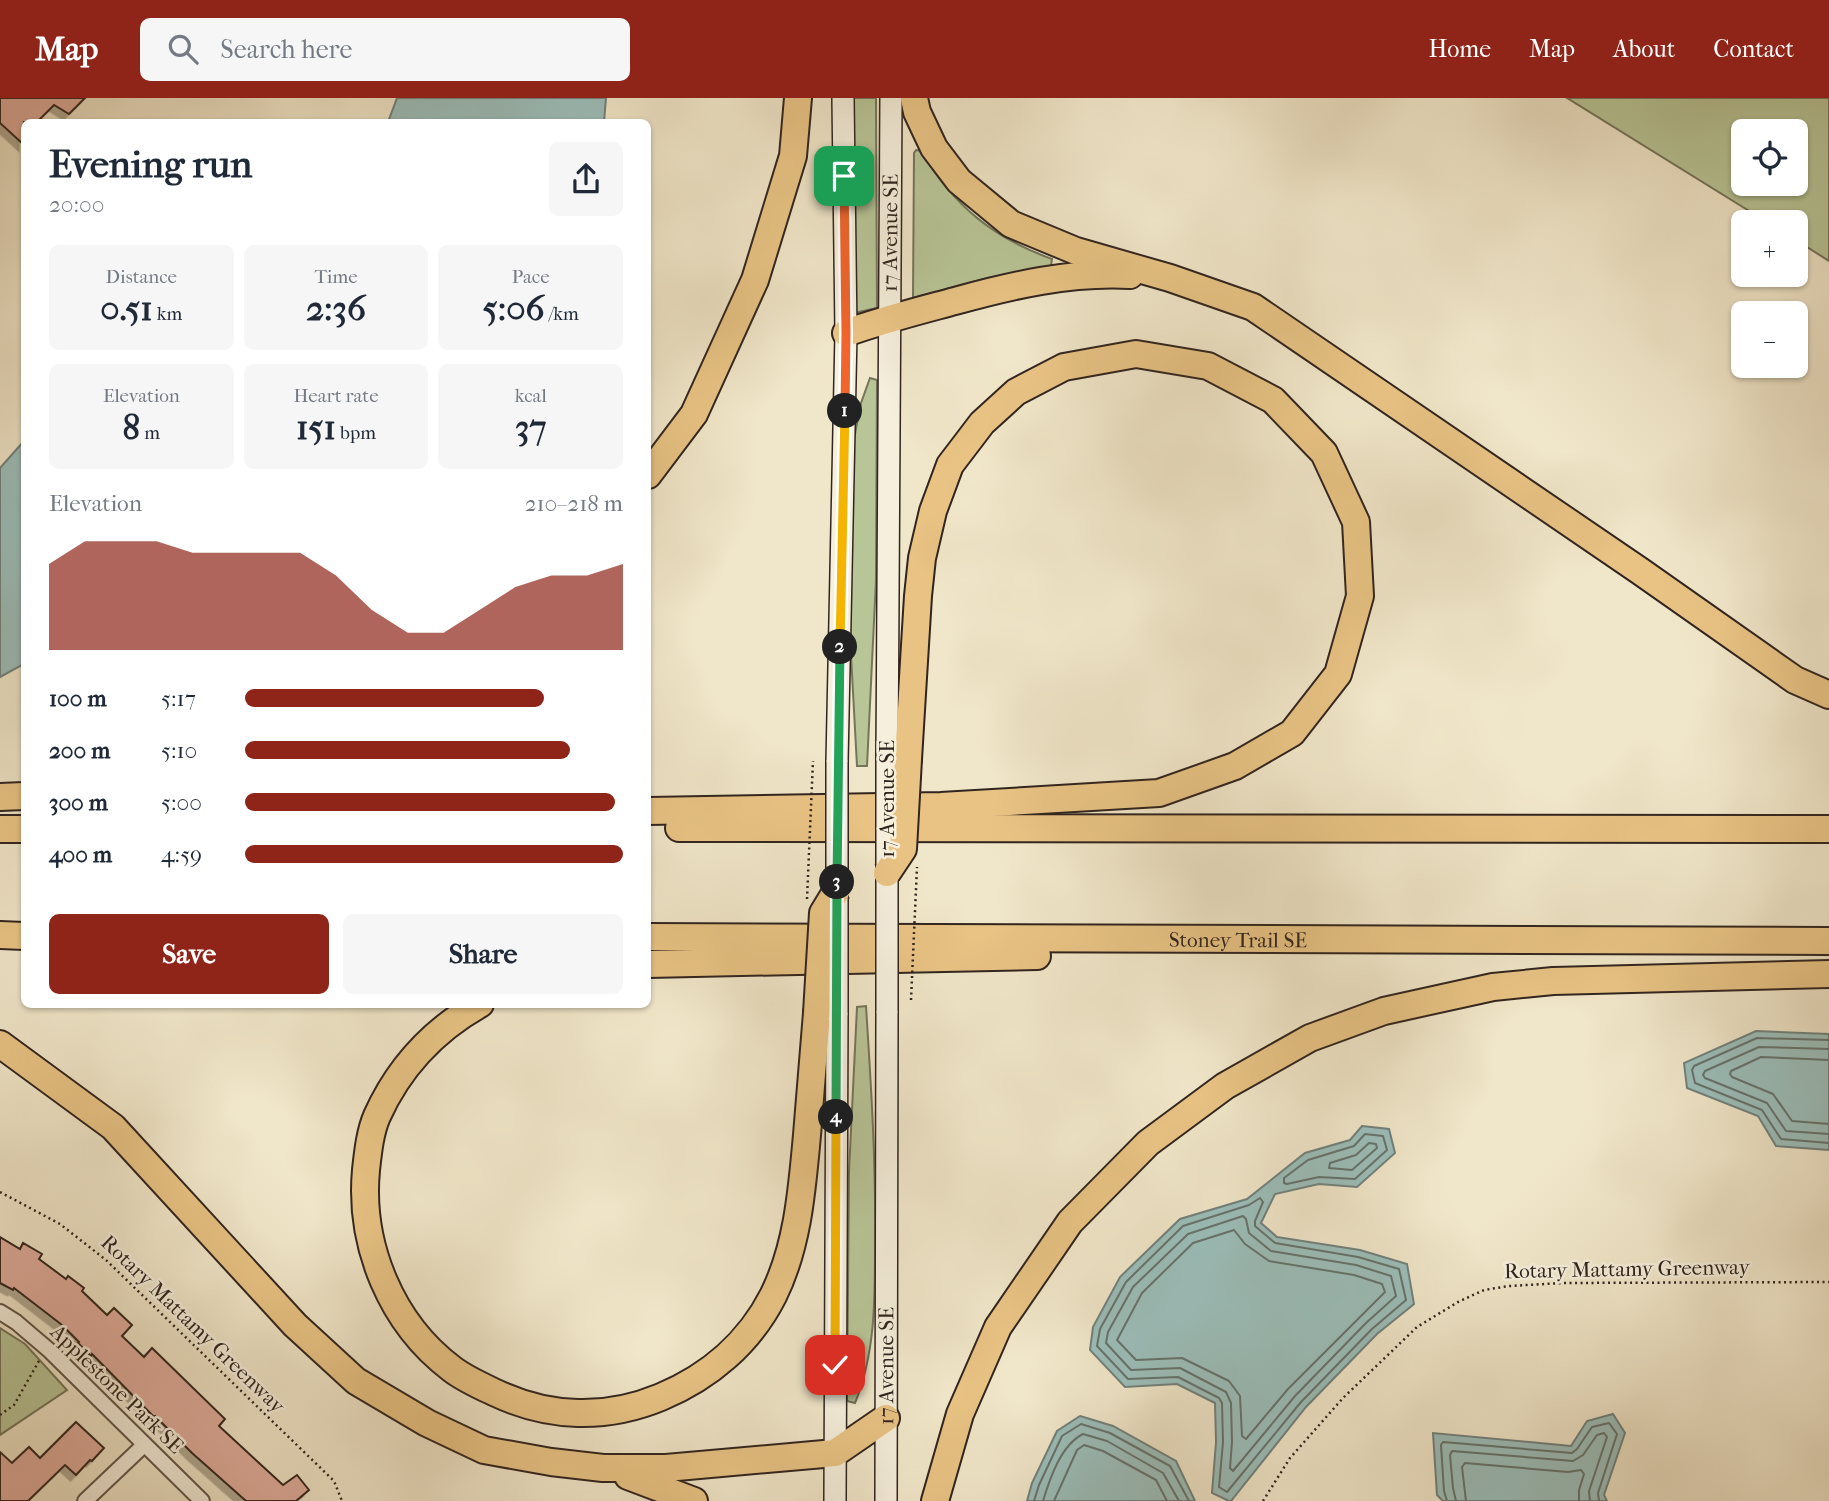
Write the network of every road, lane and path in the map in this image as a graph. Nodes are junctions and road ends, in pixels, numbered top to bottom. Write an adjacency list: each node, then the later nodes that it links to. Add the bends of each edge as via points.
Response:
1 (798, 98): 8 (highway, via 793,156 755,280 694,414)
2 (843, 98): 7 (main road)
3 (891, 98): 6 (main road, 17 Avenue SE)
4 (914, 98): 5 (highway, via 934,148 959,181 1012,224 1076,251)
5 (1170, 278): 6 (highway, via 1066,276); 9 (highway, via 1253,307 1795,680)
6 (891, 317): 7 (highway); 10 (main road, 17 Avenue SE)
7 (846, 333): 21 (main road, bridge)
8 (651, 471)
9 (1829, 695)
10 (897, 760): 14 (highway, via 922,558 933,511 950,465 982,423 1016,392 1064,367 1136,354 1209,366 1273,400 1324,453 1356,522 1360,596 1338,674 1292,733 1235,766 1159,793 940,806); 20 (highway, bridge, via 903,849)
11 (813, 761): 22 (path, bridge)
12 (21, 796): 13 (highway)
13 (0, 797)
14 (651, 811)
15 (651, 828): 18 (highway)
16 (0, 829): 17 (highway)
17 (21, 829)
18 (1829, 829)
19 (917, 867): 30 (path, bridge)
20 (887, 873): 39 (main road, 17 Avenue SE, bridge)
21 (837, 890): 32 (highway, bridge, via 823,914)
22 (806, 907)
23 (0, 936): 24 (highway)
24 (21, 936)
25 (651, 937): 26 (highway, Stoney Trail SE)
26 (1324, 939): 27 (highway, Stoney Trail SE); 28 (highway, via 1297,951)
27 (1829, 941)
28 (651, 964)
29 (1829, 974): 49 (highway, via 1553,981 1493,987 1384,1012 1310,1038 1225,1086 1148,1143 1070,1222 998,1327 960,1414)
30 (911, 1000)
31 (474, 1008): 32 (highway, via 439,1031 413,1057 376,1119 364,1189 374,1256 405,1319 453,1370 515,1402 583,1414 627,1408 679,1389 735,1350 757,1324 787,1262 796,1224)
32 (827, 1013): 41 (main road)
33 (0, 1044): 42 (highway, via 113,1127 295,1325 356,1381 484,1450)
34 (0, 1192): 45 (path, Rotary Mattamy Greenway, via 60,1224 106,1260 334,1481)
35 (1829, 1282): 50 (path, Rotary Mattamy Greenway, via 1563,1283 1484,1290 1417,1327 1307,1438)
36 (0, 1312): 37 (street, Applestone Park SE)
37 (50, 1350): 38 (path, via 14,1405); 40 (street, Applestone Park SE)
38 (0, 1415)
39 (886, 1419): 41 (highway); 48 (main road, 17 Avenue SE)
40 (144, 1445): 43 (street); 44 (street, Applestone Park SE)
41 (835, 1453): 42 (highway, via 666,1468); 47 (main road)
42 (603, 1468): 46 (highway)
43 (85, 1501)
44 (202, 1501)
45 (342, 1501)
46 (694, 1501)
47 (835, 1501)
48 (886, 1501)
49 (935, 1501)
50 (1263, 1501)

